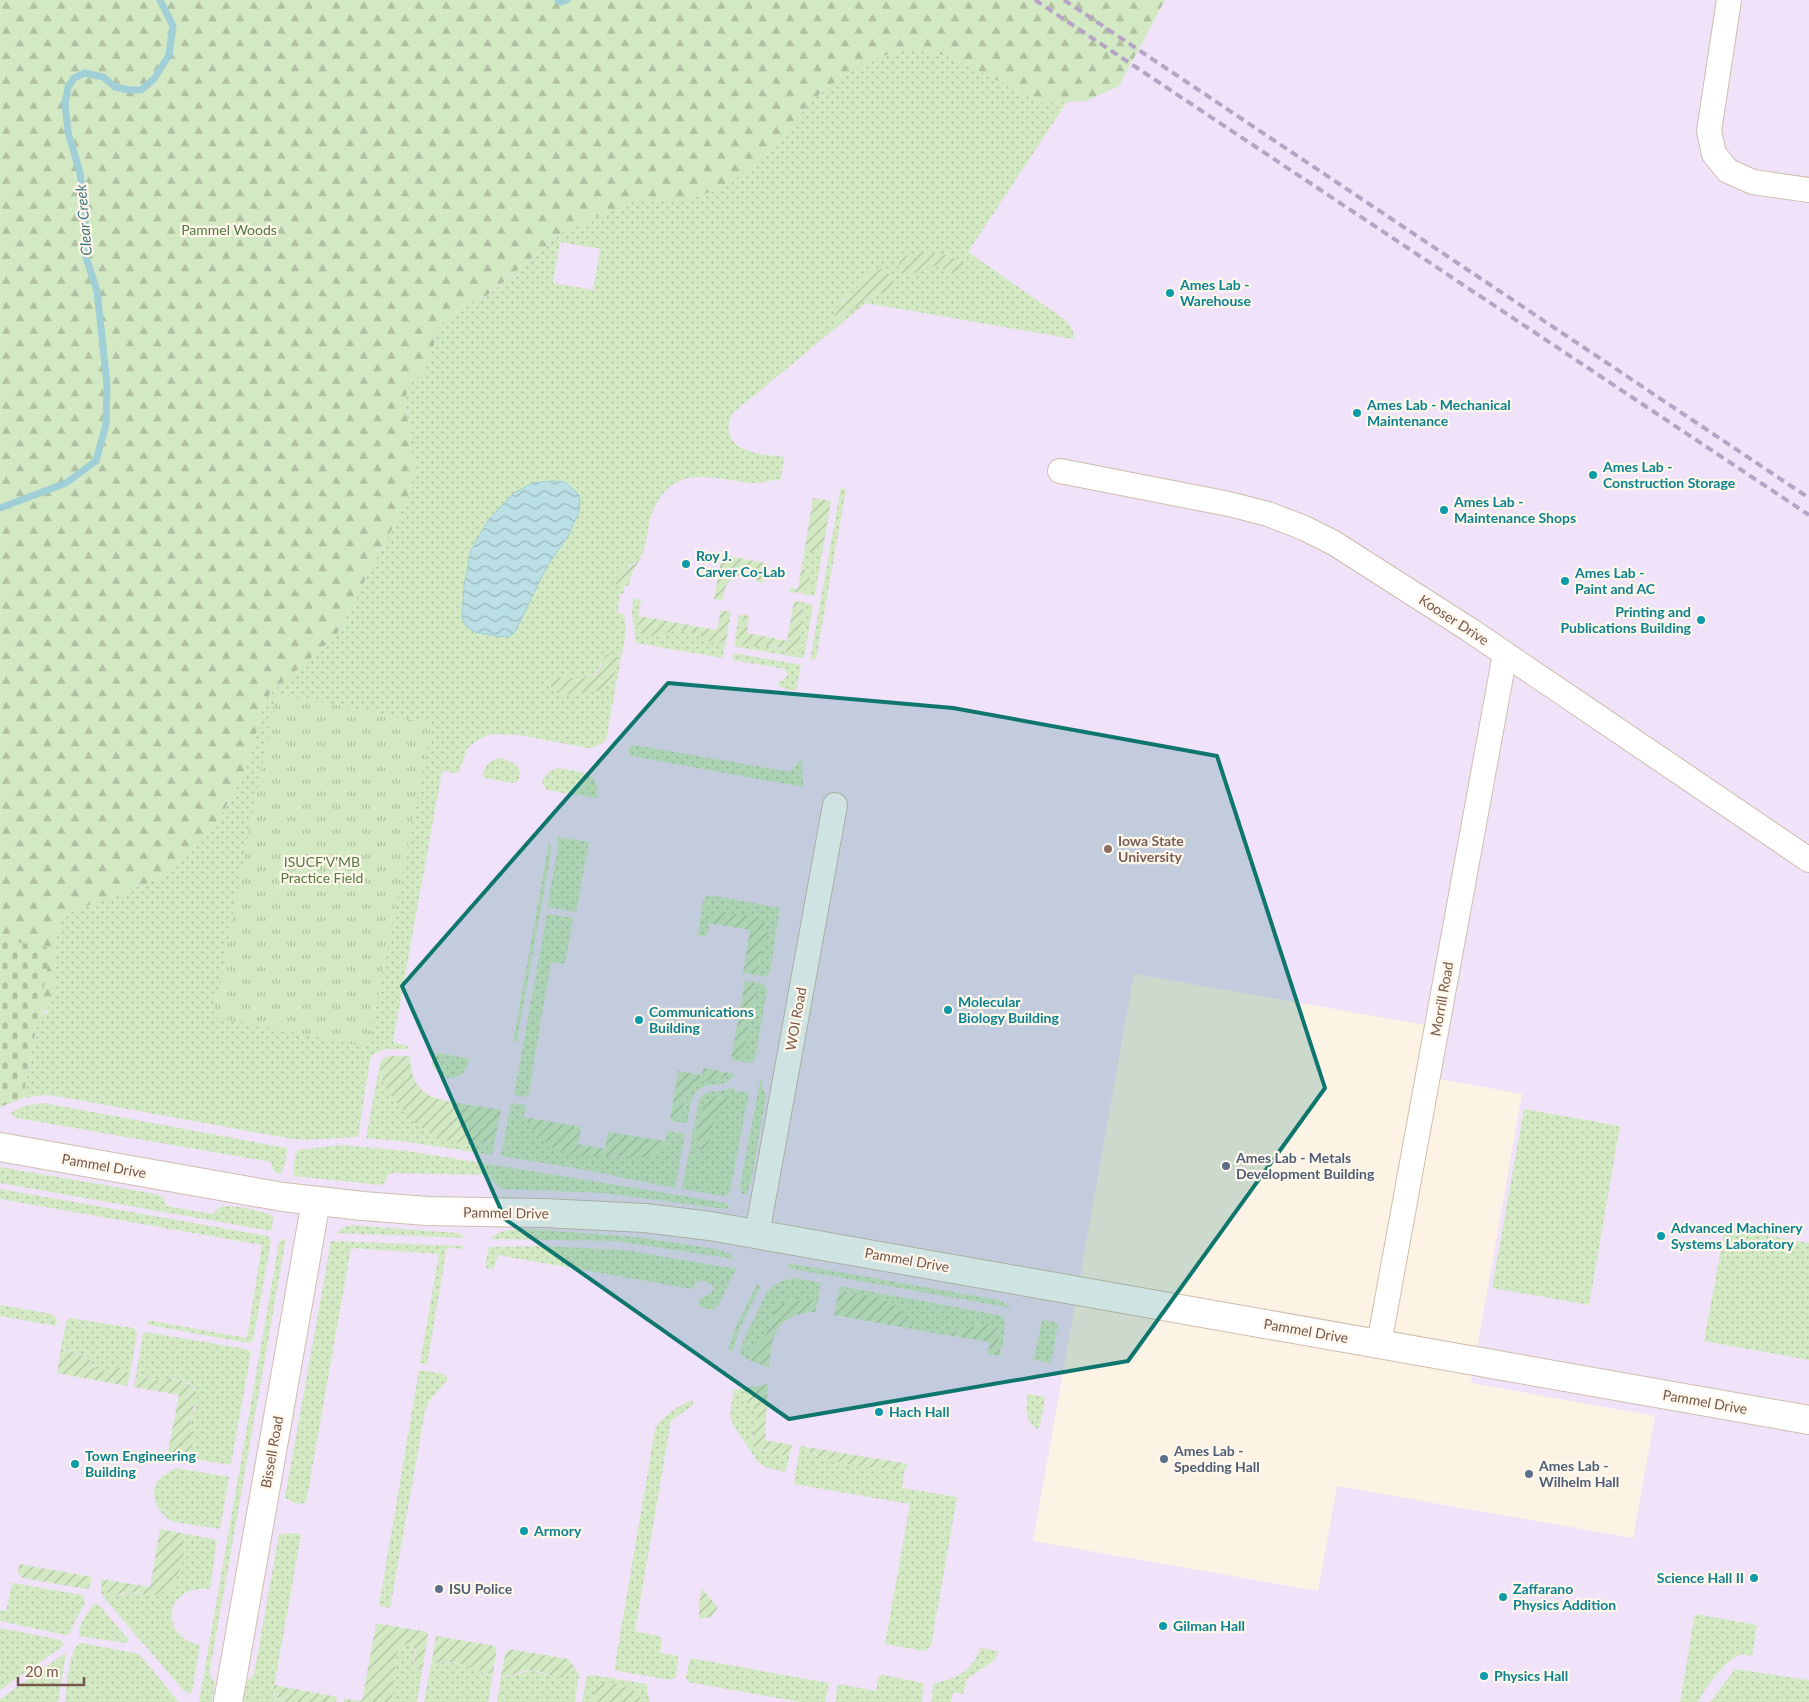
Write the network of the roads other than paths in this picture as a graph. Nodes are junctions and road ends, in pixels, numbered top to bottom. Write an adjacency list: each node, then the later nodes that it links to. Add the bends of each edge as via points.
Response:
1 (1729, 0): 2 (street, via 1709,130 1714,154 1728,171 1753,182)
2 (1809, 190)
3 (1060, 470): 4 (street, Kooser Drive, via 1229,504 1304,528 1356,556)
4 (1505, 654): 6 (street, Kooser Drive); 10 (street, Morrill Road)
5 (835, 805): 9 (street, WOI Road)
6 (1809, 860)
7 (0, 1148): 8 (street, Pammel Drive)
8 (316, 1201): 9 (street, Pammel Drive, via 427,1211 645,1218); 12 (street, Bissell Road)
9 (757, 1234): 10 (street, Pammel Drive)
10 (1379, 1344): 11 (street, Pammel Drive)
11 (1809, 1420)
12 (228, 1702)

